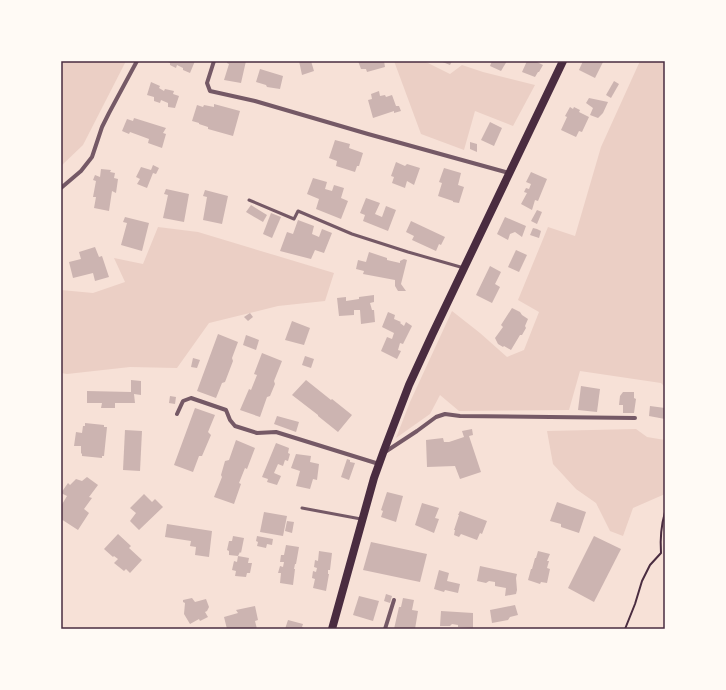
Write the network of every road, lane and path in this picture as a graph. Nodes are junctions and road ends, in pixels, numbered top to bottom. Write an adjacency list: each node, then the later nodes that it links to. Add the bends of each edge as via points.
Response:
1 (137, 61): 5 (street, via 102,127 92,157)
2 (214, 61): 4 (street, via 207,83 210,91 255,100)
3 (561, 62): 4 (main road)
4 (509, 173): 7 (main road)
5 (61, 188)
6 (249, 200): 7 (lane, via 294,219 298,211 352,234)
7 (464, 268): 10 (main road, via 409,384)
8 (176, 414): 11 (street, via 183,401 192,398 226,410 236,426 257,433 276,432)
9 (635, 418): 10 (street, via 445,414 436,417)
10 (383, 453): 11 (main road)
11 (379, 464): 14 (main road)
12 (302, 508): 14 (lane)
13 (665, 512): 18 (path, via 661,527 661,553 650,565 642,581 636,604)
14 (362, 519): 16 (main road)
15 (394, 600): 17 (street)
16 (332, 629)
17 (384, 629)
18 (625, 629)

